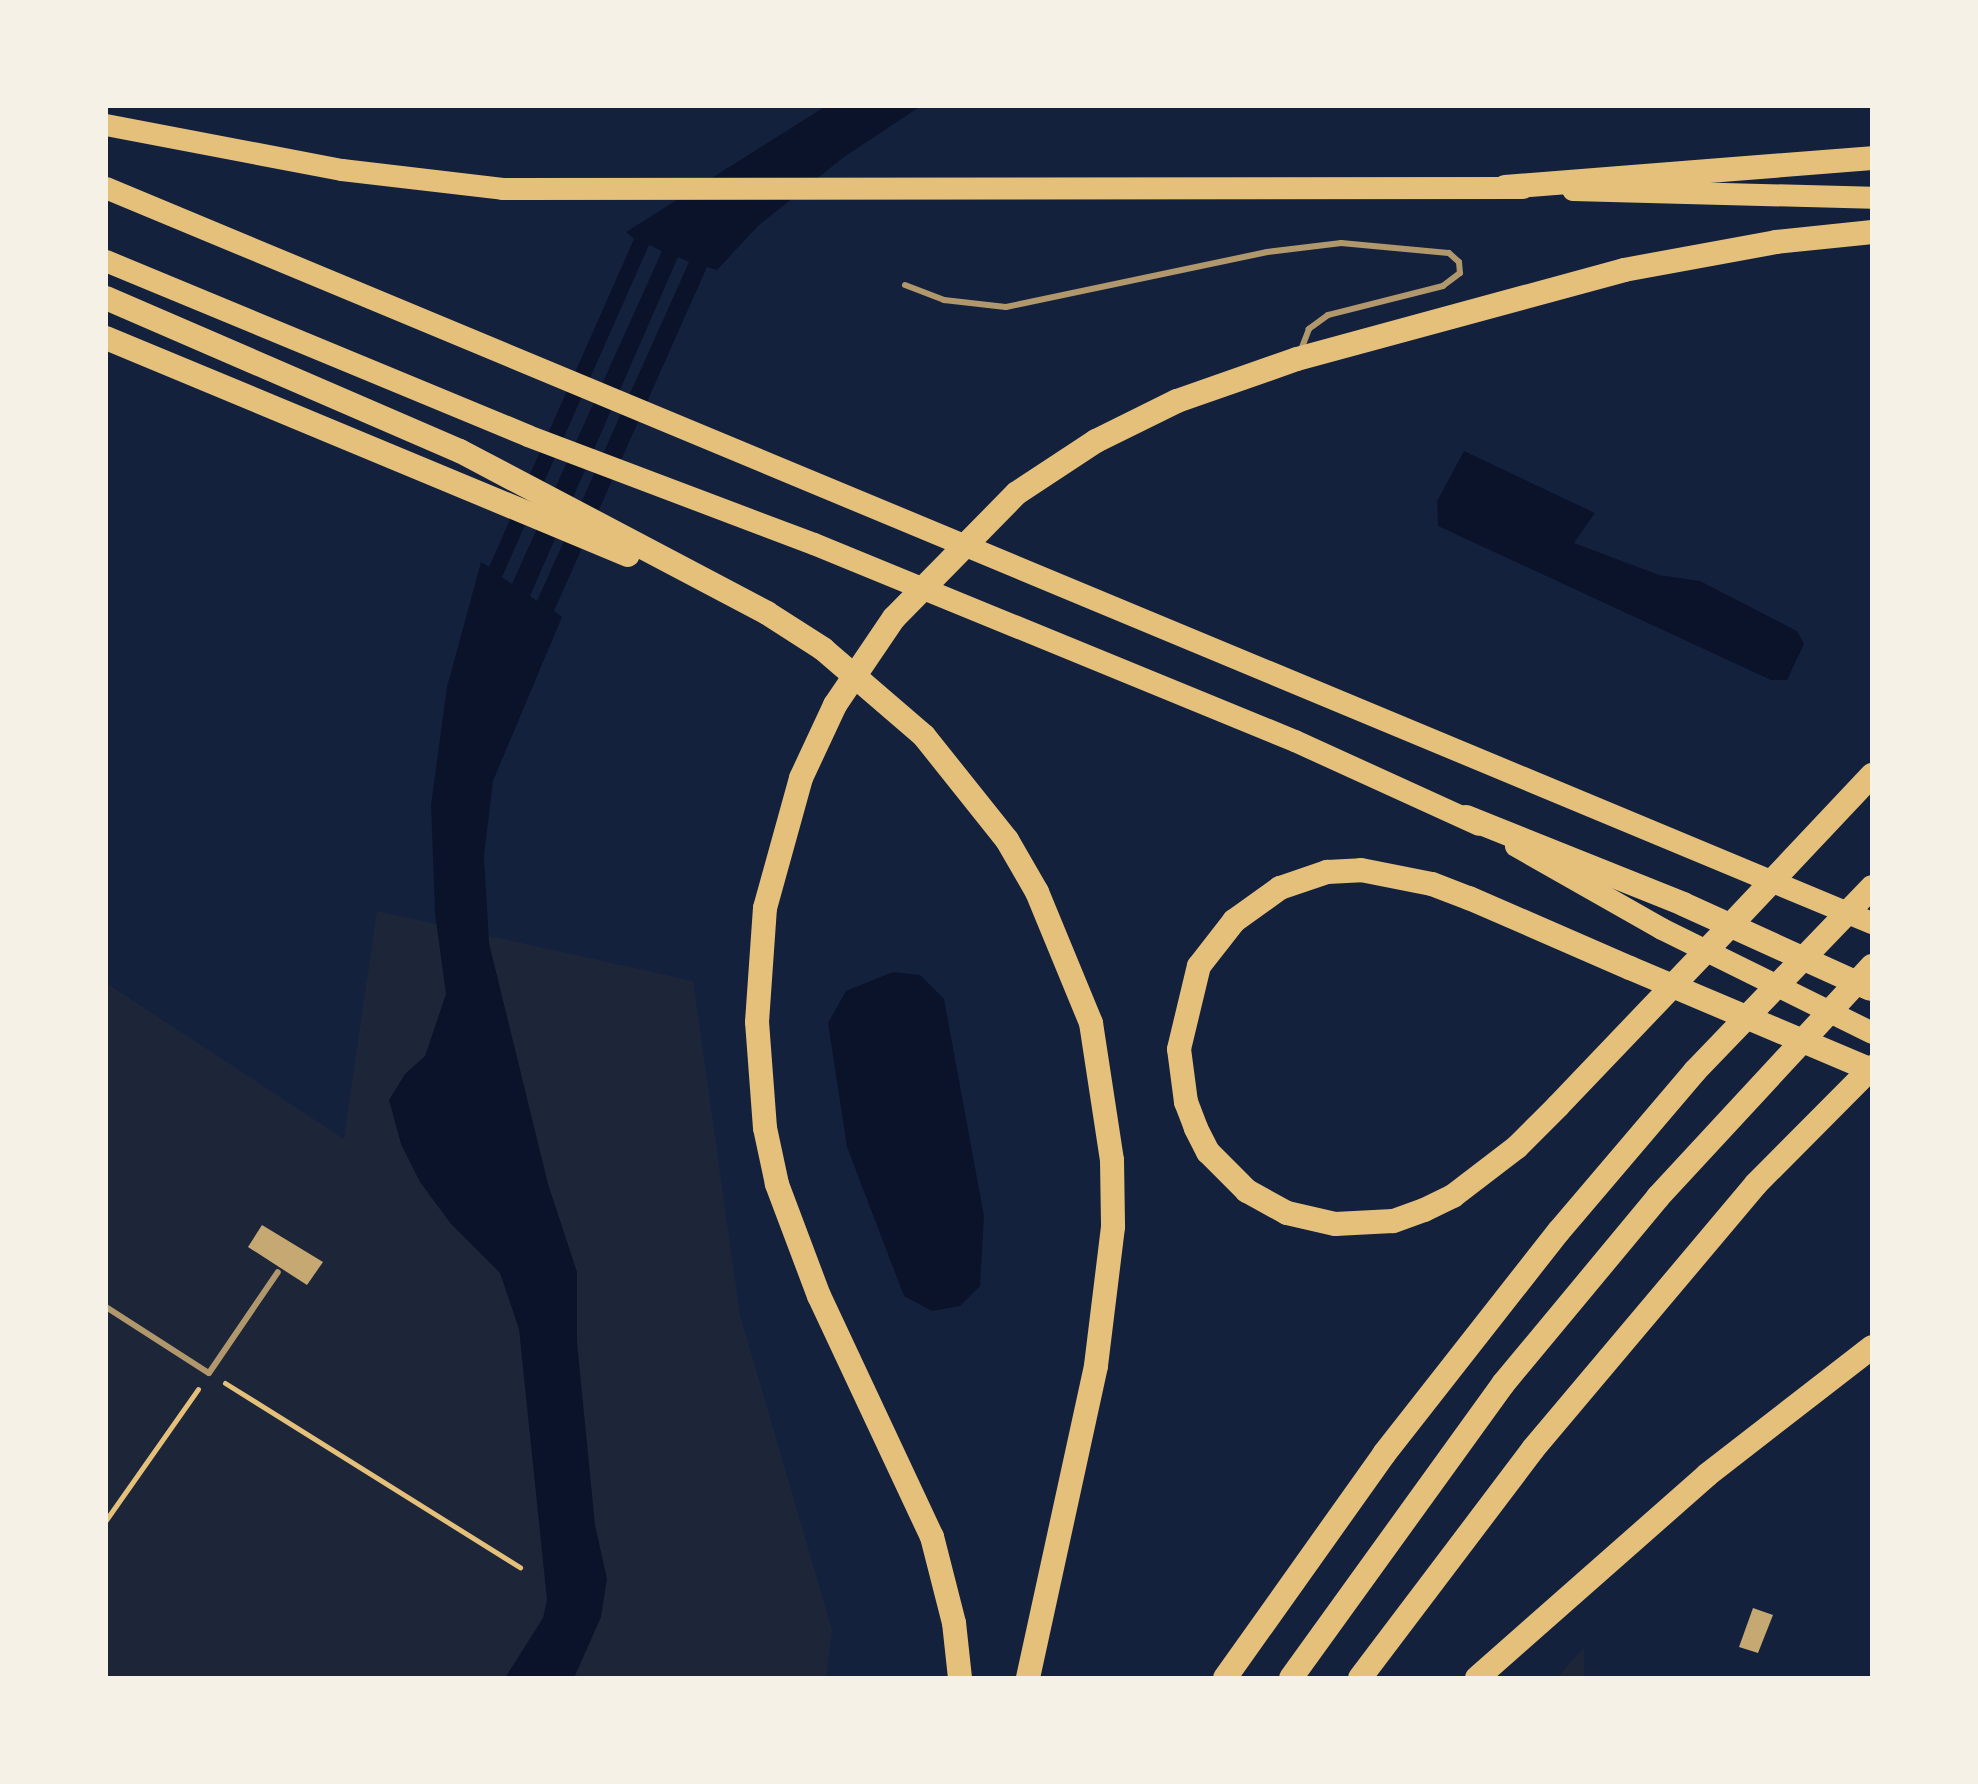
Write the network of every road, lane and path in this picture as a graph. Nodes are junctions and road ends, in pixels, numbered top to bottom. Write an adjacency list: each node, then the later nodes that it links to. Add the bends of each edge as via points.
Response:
1 (106, 125): 3 (highway, via 373,175 503,189)
2 (1872, 158): 3 (highway)
3 (1505, 187): 5 (highway)
4 (106, 188): 16 (highway)
5 (1872, 198)
6 (1872, 232): 11 (highway, via 1776,242 1624,270)
7 (106, 261): 14 (highway, via 528,436 814,544)
8 (905, 285): 11 (lane, via 944,300 1006,307 1267,252 1341,243 1449,253 1459,262 1460,273 1443,286 1328,315 1309,329)
9 (106, 298): 12 (highway, via 460,451)
10 (106, 338): 12 (highway)
11 (1297, 359): 27 (highway, via 1177,401 1096,441 1017,493 972,534 894,618 835,705 801,778 779,844 758,955 758,1072 777,1184 819,1296 932,1537 954,1623)
12 (767, 613): 28 (highway, via 823,649 924,736 974,793 1037,892 1091,1023 1106,1104 1113,1227 1107,1294)
13 (1872, 775): 20 (highway, via 1517,1147 1444,1201 1393,1221 1365,1224 1287,1213 1247,1191 1208,1152 1186,1102 1179,1049 1199,966 1217,939 1280,888 1327,872 1361,870 1432,884 1630,968)
14 (1466, 817): 18 (highway, via 1683,904); 19 (highway, via 1662,929)
15 (1872, 887): 29 (highway, via 1695,1071 1559,1231 1384,1454)
16 (1872, 923)
17 (1872, 966): 30 (highway, via 1658,1197 1503,1384)
18 (1872, 990)
19 (1872, 1033)
20 (1872, 1069): 31 (highway, via 1756,1184 1533,1449)
21 (278, 1272): 24 (lane)
22 (106, 1307): 24 (lane)
23 (1872, 1347): 32 (highway, via 1707,1475)
24 (209, 1373): 25 (path); 26 (path)
25 (106, 1520)
26 (520, 1567)
27 (960, 1678)
28 (1028, 1678)
29 (1225, 1678)
30 (1291, 1678)
31 (1360, 1678)
32 (1477, 1678)

